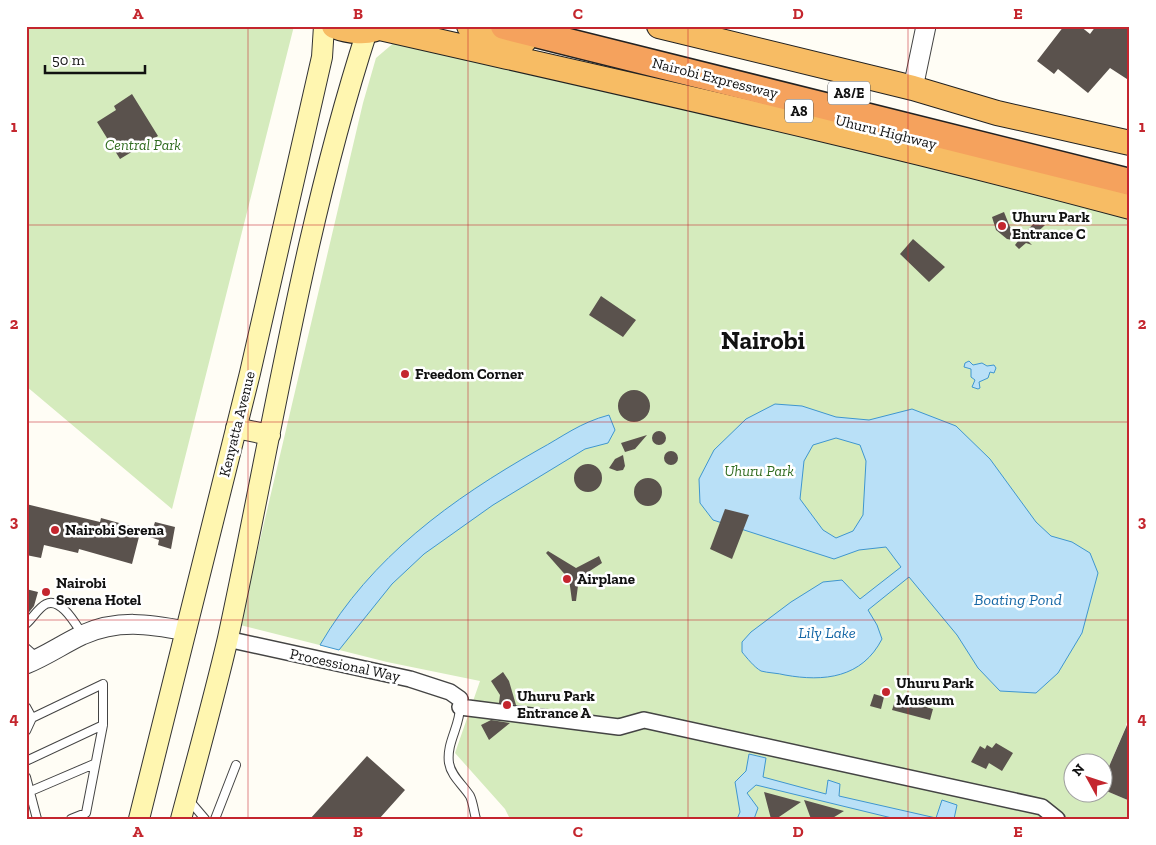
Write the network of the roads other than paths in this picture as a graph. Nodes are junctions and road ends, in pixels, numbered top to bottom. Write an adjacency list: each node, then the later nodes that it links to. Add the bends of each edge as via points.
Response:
1 (324, 26): 16 (main road, Kenyatta Avenue, via 322,57)
2 (334, 26): 8 (highway, via 348,30)
3 (469, 26): 14 (highway, Uhuru Highway / A8, via 726,94)
4 (504, 26): 13 (highway, Nairobi Expressway / A8/E)
5 (568, 26): 12 (highway, Nairobi Expressway / A8/E)
6 (659, 26): 9 (highway)
7 (926, 26): 10 (street)
8 (376, 28): 15 (highway, via 749,111); 17 (main road, via 352,78 303,275)
9 (703, 31): 10 (highway)
10 (913, 88): 11 (highway, via 997,113)
11 (1130, 144)
12 (1130, 163)
13 (1130, 182)
14 (1130, 194)
15 (1130, 207)
16 (236, 428): 17 (main road); 19 (main road, Kenyatta Avenue)
17 (270, 435): 21 (main road)
18 (26, 624): 20 (lane, via 44,606 52,603 61,606)
19 (186, 631): 20 (street, via 140,623); 37 (main road, Kenyatta Avenue)
20 (83, 635): 22 (street)
21 (227, 639): 23 (street, Processional Way, via 410,679 443,689); 33 (main road)
22 (30, 657)
23 (460, 703): 41 (lane, via 449,764 470,797); 42 (street, via 619,726 644,720 1042,807)
24 (26, 707): 25 (lane)
25 (32, 718): 26 (lane, via 103,684); 27 (lane)
26 (103, 725): 28 (lane); 29 (lane)
27 (26, 731)
28 (26, 761)
29 (94, 764): 32 (lane); 34 (lane)
30 (236, 765): 40 (lane)
31 (26, 777): 32 (lane)
32 (30, 791): 35 (lane)
33 (187, 798): 38 (main road); 39 (lane)
34 (85, 816): 36 (lane)
35 (37, 819)
36 (71, 819)
37 (139, 819)
38 (181, 819)
39 (205, 819)
40 (215, 819)
41 (476, 819)
42 (1057, 819)

